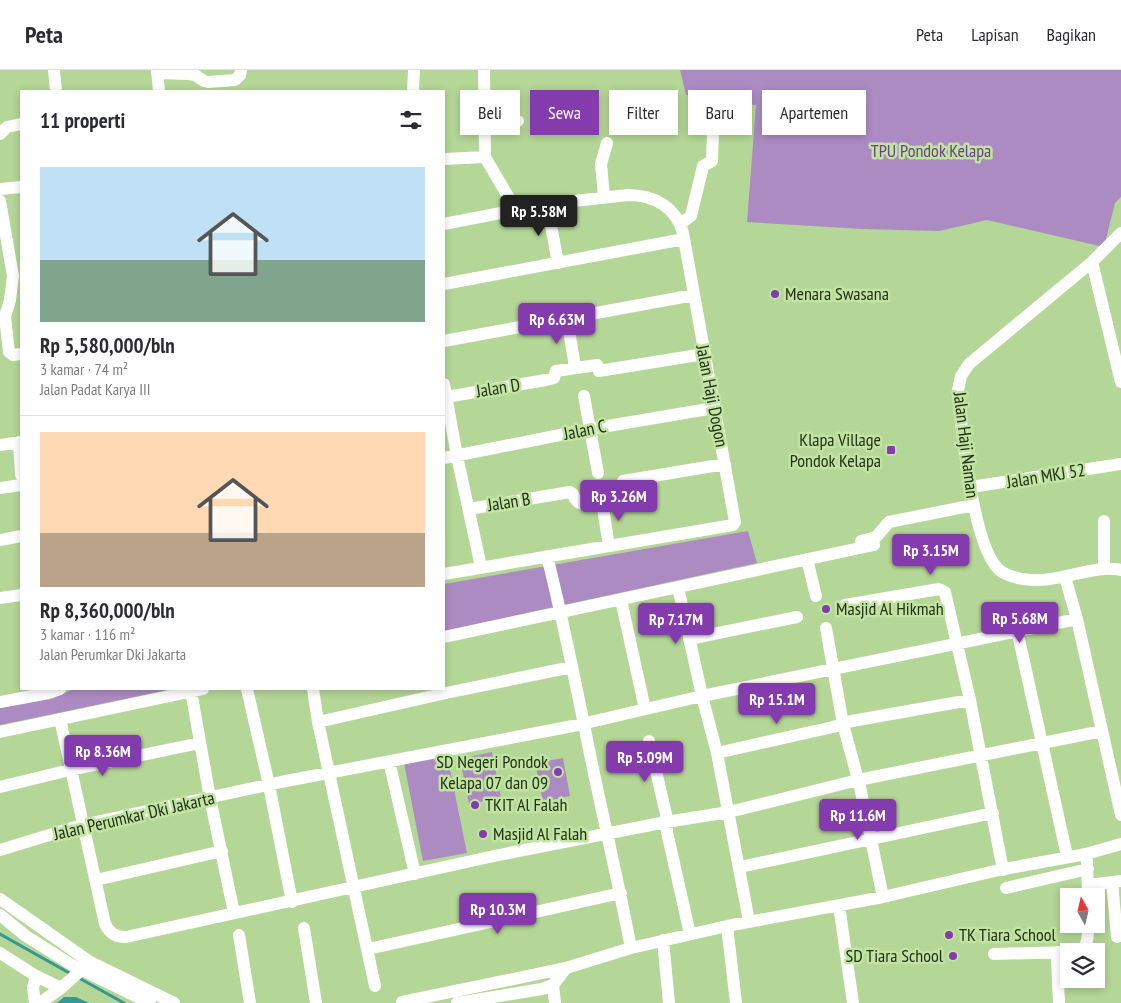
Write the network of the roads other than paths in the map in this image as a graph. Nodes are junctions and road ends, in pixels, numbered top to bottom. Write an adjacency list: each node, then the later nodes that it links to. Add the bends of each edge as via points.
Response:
1 (54, 70): 6 (street)
2 (241, 70): 5 (street, via 235,80 220,81 204,81 183,73)
3 (414, 70): 8 (street)
4 (484, 70): 9 (street)
5 (157, 72): 7 (street)
6 (56, 90)
7 (159, 90)
8 (413, 90)
9 (484, 90)
10 (20, 124): 11 (street, via 7,127)
11 (0, 134)
12 (485, 135): 15 (street)
13 (713, 135): 24 (street, via 712,161 703,166 691,216)
14 (607, 143): 19 (street, via 602,164)
15 (486, 157): 16 (street); 22 (street)
16 (445, 160)
17 (20, 187): 18 (street)
18 (0, 189)
19 (604, 197): 21 (street, Jalan Haji Dogon); 24 (street, Jalan Haji Dogon, via 641,195 672,210)
20 (0, 201): 31 (street, via 13,276 10,300)
21 (546, 204): 22 (street, Jalan Haji Dogon); 28 (street)
22 (516, 210): 23 (street, Jalan Haji Dogon)
23 (445, 224)
24 (680, 224): 26 (street, Jalan Haji Dogon)
25 (1121, 233): 27 (street, Jalan Haji Naman)
26 (684, 239): 28 (street); 30 (street, Jalan Haji Dogon)
27 (1092, 262): 37 (street); 51 (street, Jalan Haji Naman, via 969,364 961,376 958,383 960,406)
28 (558, 263): 29 (street)
29 (445, 284)
30 (694, 295): 32 (street); 35 (street, Jalan Haji Dogon)
31 (2, 317): 34 (street, via 9,352)
32 (567, 318): 33 (street); 36 (street)
33 (445, 341)
34 (20, 354)
35 (704, 354): 36 (street, via 599,371 597,365); 40 (street, Jalan Haji Dogon)
36 (575, 367): 38 (street, Jalan D, via 556,371 554,378 550,379)
37 (1120, 374)
38 (445, 390): 44 (street)
39 (584, 396): 41 (street)
40 (714, 408): 41 (street, Jalan C); 45 (street, Jalan Haji Dogon)
41 (590, 429): 44 (street, Jalan C); 47 (street)
42 (20, 442): 43 (street)
43 (0, 445)
44 (450, 457): 53 (street)
45 (725, 464): 48 (street); 57 (street, Jalan Haji Dogon, via 734,524)
46 (1121, 464): 51 (street, Jalan MKJ 52)
47 (598, 473)
48 (623, 481)
49 (20, 485): 50 (street)
50 (0, 488)
51 (971, 488): 52 (street, Jalan Haji Naman)
52 (974, 505): 59 (street, via 887,523 875,541); 64 (street, Jalan Haji Naman, via 982,542 1001,571 1032,579)
53 (469, 509): 57 (street, Jalan B, via 570,492 579,504 602,502); 60 (street)
54 (1104, 521): 61 (street)
55 (20, 536): 56 (street)
56 (0, 540)
57 (609, 546): 58 (street, Jalan Haji Dogon)
58 (547, 556): 60 (street, Jalan Haji Dogon); 71 (street)
59 (806, 556): 65 (street); 67 (street)
60 (481, 567): 63 (street, Jalan Haji Dogon)
61 (1104, 569): 62 (street, Jalan Haji Naman); 64 (street, Jalan Haji Naman)
62 (1121, 570)
63 (445, 574)
64 (1066, 577): 73 (street)
65 (678, 588): 69 (street); 77 (street)
66 (20, 595): 68 (street)
67 (816, 596)
68 (0, 598)
69 (621, 600): 71 (street); 90 (street)
70 (845, 605): 78 (street, via 943,589)
71 (562, 612): 76 (street); 79 (street)
72 (797, 617): 77 (street)
73 (1077, 619): 75 (street, Jalan Perumkar Dki Jakarta); 95 (street)
74 (826, 628): 80 (street)
75 (1017, 630): 78 (street, Jalan Perumkar Dki Jakarta); 99 (street)
76 (445, 637)
77 (689, 639): 87 (street)
78 (958, 645): 80 (street, Jalan Perumkar Dki Jakarta); 88 (street)
79 (572, 667): 81 (street); 93 (street)
80 (835, 670): 87 (street, Jalan Perumkar Dki Jakarta); 94 (street)
81 (445, 688)
82 (57, 690): 89 (street)
83 (197, 690): 91 (street); 98 (street)
84 (247, 690): 106 (street)
85 (313, 690): 92 (street)
86 (438, 690): 92 (street)
87 (702, 696): 90 (street, Jalan Perumkar Dki Jakarta); 100 (street)
88 (970, 700): 94 (street); 101 (street)
89 (0, 702)
90 (645, 709): 93 (street, Jalan Perumkar Dki Jakarta)
91 (60, 719): 96 (street); 103 (street)
92 (318, 722): 104 (street)
93 (584, 723): 102 (street, Jalan Perumkar Dki Jakarta); 114 (street)
94 (843, 724): 100 (street); 105 (street)
95 (1102, 730): 99 (street); 111 (street)
96 (0, 732)
97 (649, 741): 112 (street)
98 (200, 743): 103 (street); 108 (street)
99 (1042, 743): 101 (street); 120 (street)
100 (717, 753): 109 (street)
101 (980, 756): 105 (street); 110 (street)
102 (390, 761): 104 (street, Jalan Perumkar Dki Jakarta); 124 (street)
103 (70, 770): 107 (street); 113 (street)
104 (330, 772): 106 (street, Jalan Perumkar Dki Jakarta); 127 (street)
105 (858, 780): 109 (street); 115 (street)
106 (270, 785): 108 (street, Jalan Perumkar Dki Jakarta); 134 (street)
107 (0, 787)
108 (210, 798): 113 (street, Jalan Perumkar Dki Jakarta); 118 (street)
109 (729, 812): 112 (street); 121 (street)
110 (992, 813): 115 (street); 123 (street)
111 (1121, 815)
112 (666, 822): 114 (street); 143 (street)
113 (82, 825): 117 (street, Jalan Perumkar Dki Jakarta); 125 (street)
114 (607, 834): 124 (street); 131 (street)
115 (871, 839): 121 (street); 132 (street)
116 (1121, 844): 119 (street)
117 (0, 850)
118 (222, 851): 125 (street); 136 (street)
119 (1086, 854): 120 (street); 122 (street)
120 (1067, 856): 123 (street)
121 (740, 867): 139 (street)
122 (1088, 869): 128 (street); 129 (street)
123 (1003, 870): 132 (street)
124 (415, 874): 127 (street)
125 (96, 880): 136 (street, via 105,924 118,937)
126 (1116, 881): 130 (street); 145 (street)
127 (353, 888): 134 (street); 148 (street)
128 (1006, 888)
129 (1088, 888)
130 (1096, 888)
131 (621, 893): 147 (street); 148 (street)
132 (883, 896): 135 (street)
133 (0, 899): 137 (street)
134 (292, 902): 136 (street)
135 (839, 905): 139 (street); 170 (street)
136 (234, 913)
137 (22, 914): 140 (street); 154 (street)
138 (0, 915): 140 (street)
139 (749, 921): 141 (street)
140 (6, 923): 154 (street)
141 (727, 926): 143 (street); 169 (street)
142 (304, 928): 165 (street)
143 (690, 934): 146 (street)
144 (239, 935): 164 (street)
145 (1117, 937)
146 (663, 940): 147 (street); 168 (street)
147 (630, 948): 153 (street)
148 (368, 949): 158 (street)
149 (1060, 952): 151 (street)
150 (0, 953): 155 (street)
151 (994, 954)
152 (1060, 956): 171 (street, via 1057,959)
153 (566, 968): 157 (street); 159 (street)
154 (83, 969): 156 (street); 162 (street); 163 (street)
155 (36, 976): 156 (street); 160 (street, via 33,988)
156 (64, 985): 161 (street)
157 (553, 985): 166 (street); 167 (street)
158 (375, 986)
159 (402, 1002)
160 (35, 1003)
161 (40, 1003)
162 (150, 1003)
163 (174, 1003)
164 (250, 1003)
165 (316, 1003)
166 (457, 1003)
167 (556, 1003)
168 (668, 1003)
169 (736, 1003)
170 (853, 1003)
171 (1059, 1003)

